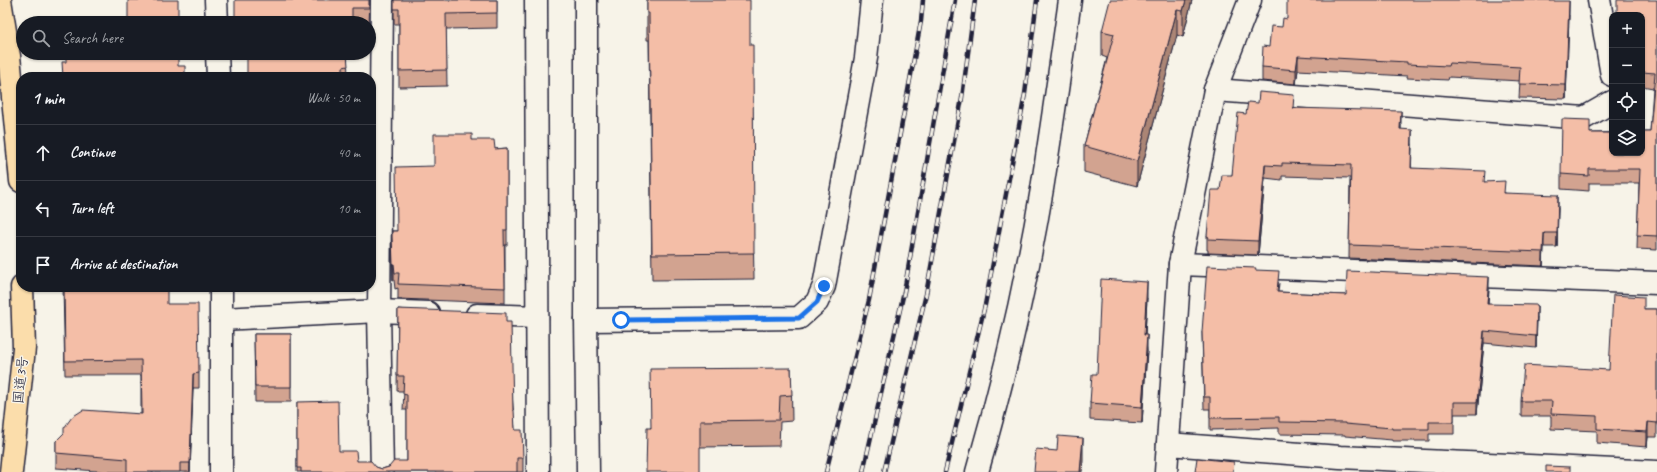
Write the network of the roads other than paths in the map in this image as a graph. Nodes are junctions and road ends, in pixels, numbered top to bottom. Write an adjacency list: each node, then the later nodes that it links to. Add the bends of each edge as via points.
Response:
1 (0, 0): 16 (highway, via 9,56)
2 (216, 0): 10 (street)
3 (382, 0): 21 (street)
4 (536, 0): 22 (street)
5 (586, 0): 24 (street)
6 (872, 0): 24 (street, via 864,66 824,286 817,302 799,318)
7 (1070, 0): 33 (street, via 1042,190 995,410)
8 (1250, 0): 14 (street)
9 (1599, 0): 11 (street)
10 (217, 16)
11 (1609, 58)
12 (217, 60): 13 (street)
13 (218, 72)
14 (1215, 90): 15 (street, via 1584,118); 17 (street)
15 (1609, 104)
16 (16, 129)
17 (1180, 264): 18 (street); 25 (street)
18 (1657, 283)
19 (22, 292): 28 (highway, 国道3号, via 24,348)
20 (221, 292): 23 (street)
21 (379, 311): 22 (street); 23 (street); 30 (street)
22 (537, 317): 31 (street)
23 (222, 319): 29 (street)
24 (586, 320): 32 (street)
25 (1168, 444): 26 (street); 34 (street)
26 (1339, 465): 27 (street)
27 (1498, 468): 35 (street)
28 (10, 472)
29 (221, 472)
30 (382, 472)
31 (538, 472)
32 (588, 472)
33 (977, 472)
34 (1166, 472)
35 (1657, 472)

